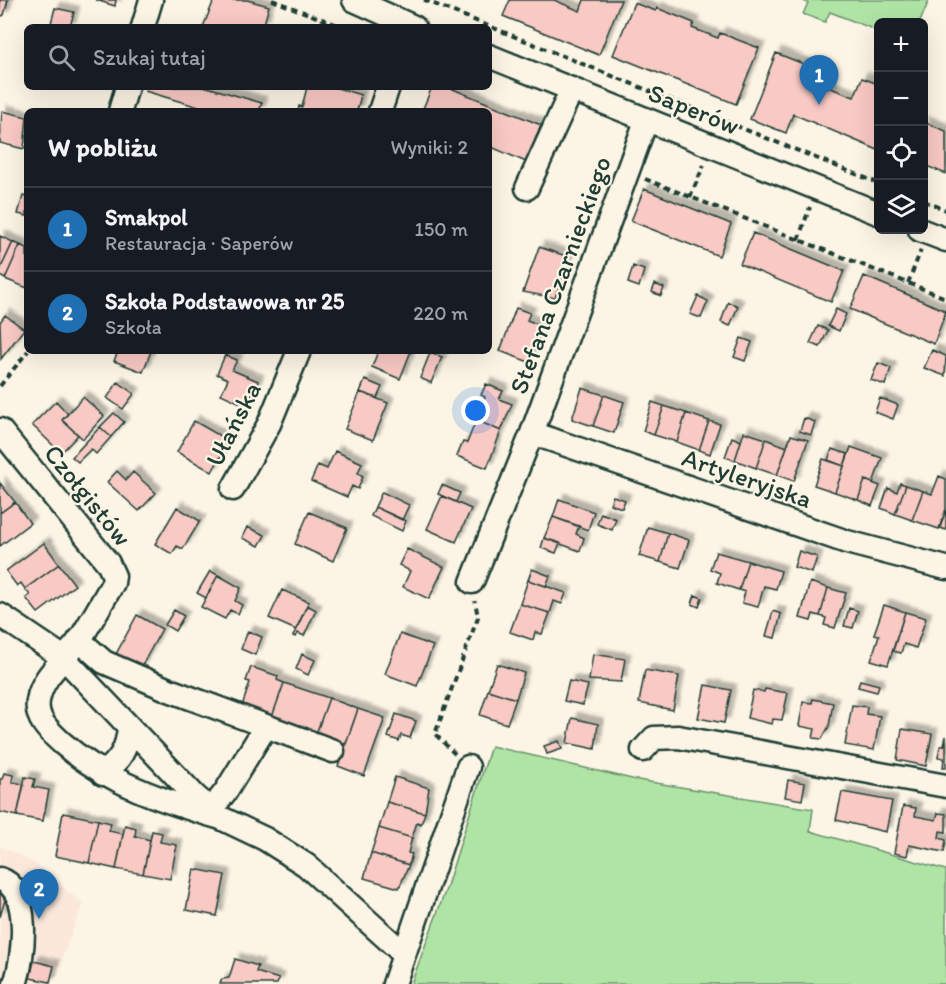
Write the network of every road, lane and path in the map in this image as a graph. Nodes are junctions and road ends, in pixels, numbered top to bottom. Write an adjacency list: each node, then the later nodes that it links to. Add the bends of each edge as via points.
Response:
1 (151, 0): 5 (street)
2 (272, 0): 6 (path)
3 (354, 0): 7 (street)
4 (424, 0): 8 (path)
5 (144, 24)
6 (336, 24)
7 (405, 24)
8 (484, 24)
9 (492, 27): 19 (path)
10 (492, 57): 11 (street, Saperów)
11 (572, 89): 16 (street, Saperów); 20 (street)
12 (126, 90): 14 (street)
13 (387, 90): 15 (street)
14 (121, 108)
15 (381, 108)
16 (646, 121): 17 (street, Saperów); 18 (street, Stefana Czarnieckiego)
17 (712, 148): 21 (street, Saperów); 22 (path)
18 (627, 172): 22 (path); 34 (street, Stefana Czarnieckiego)
19 (874, 181)
20 (527, 188)
21 (817, 189): 25 (street, Saperów); 27 (path)
22 (690, 197): 27 (path)
23 (928, 203): 24 (path)
24 (946, 210)
25 (874, 211)
26 (931, 234): 28 (path)
27 (798, 240): 28 (path)
28 (908, 283): 29 (path)
29 (946, 298)
30 (26, 354): 32 (path)
31 (298, 354): 35 (street, Ułańska, via 268,424)
32 (0, 386)
33 (0, 430): 39 (street, Czołgistów, via 108,563 114,576)
34 (532, 434): 36 (street, Artyleryjska, via 847,543); 37 (street, Stefana Czarnieckiego)
35 (232, 489)
36 (946, 568)
37 (472, 582): 45 (path, via 478,617 435,735)
38 (0, 615): 40 (street)
39 (79, 640): 40 (street, Czołgistów); 41 (street, via 104,662)
40 (64, 658): 42 (street); 46 (street, Czołgistów, via 48,675 41,690 39,717 82,761)
41 (266, 726): 44 (street); 48 (street)
42 (129, 728): 46 (street, via 123,754); 48 (street)
43 (642, 750): 47 (street, via 654,738 678,737)
44 (333, 751)
45 (468, 767): 50 (street)
46 (103, 774): 48 (street, via 146,794)
47 (946, 786)
48 (216, 814): 50 (street, via 306,865)
49 (0, 879): 51 (street, via 15,888 24,928)
50 (404, 954): 52 (street)
51 (15, 984)
52 (394, 984)

